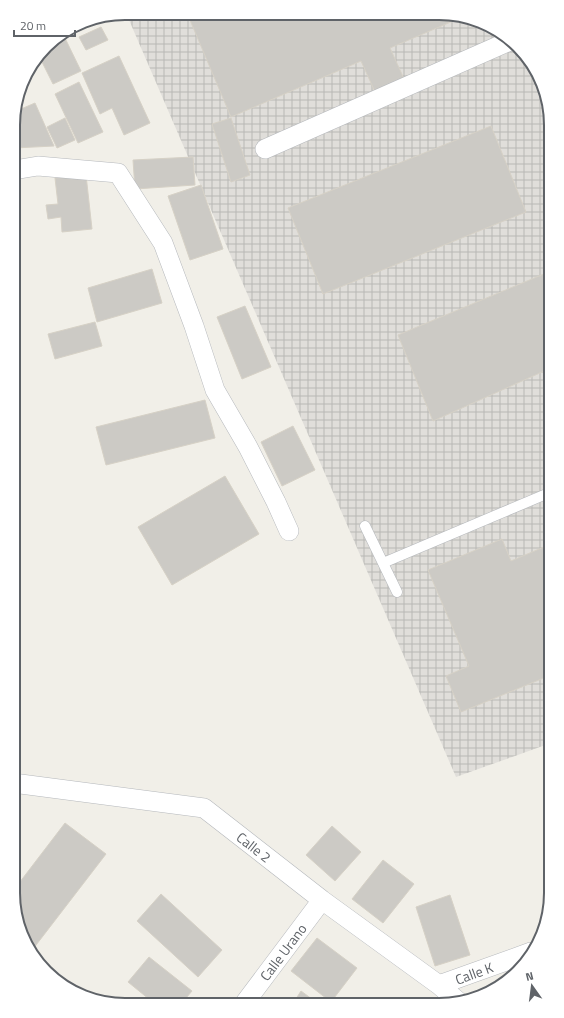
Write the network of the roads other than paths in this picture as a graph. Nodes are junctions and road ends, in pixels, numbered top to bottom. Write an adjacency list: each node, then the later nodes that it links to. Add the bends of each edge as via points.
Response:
1 (504, 43): 2 (street)
2 (265, 149)
3 (20, 169): 6 (street, via 38,166 118,173 163,243 215,390 248,447)
4 (544, 495): 7 (lane)
5 (365, 526): 7 (lane)
6 (289, 531)
7 (384, 563): 8 (lane)
8 (397, 592)
9 (20, 784): 10 (street, Calle 2, via 204,808)
10 (322, 900): 12 (street, Calle 2); 14 (street, Calle Urano)
11 (524, 955): 12 (street, Calle K)
12 (439, 985): 13 (street, Calle 2)
13 (453, 997)
14 (248, 998)

